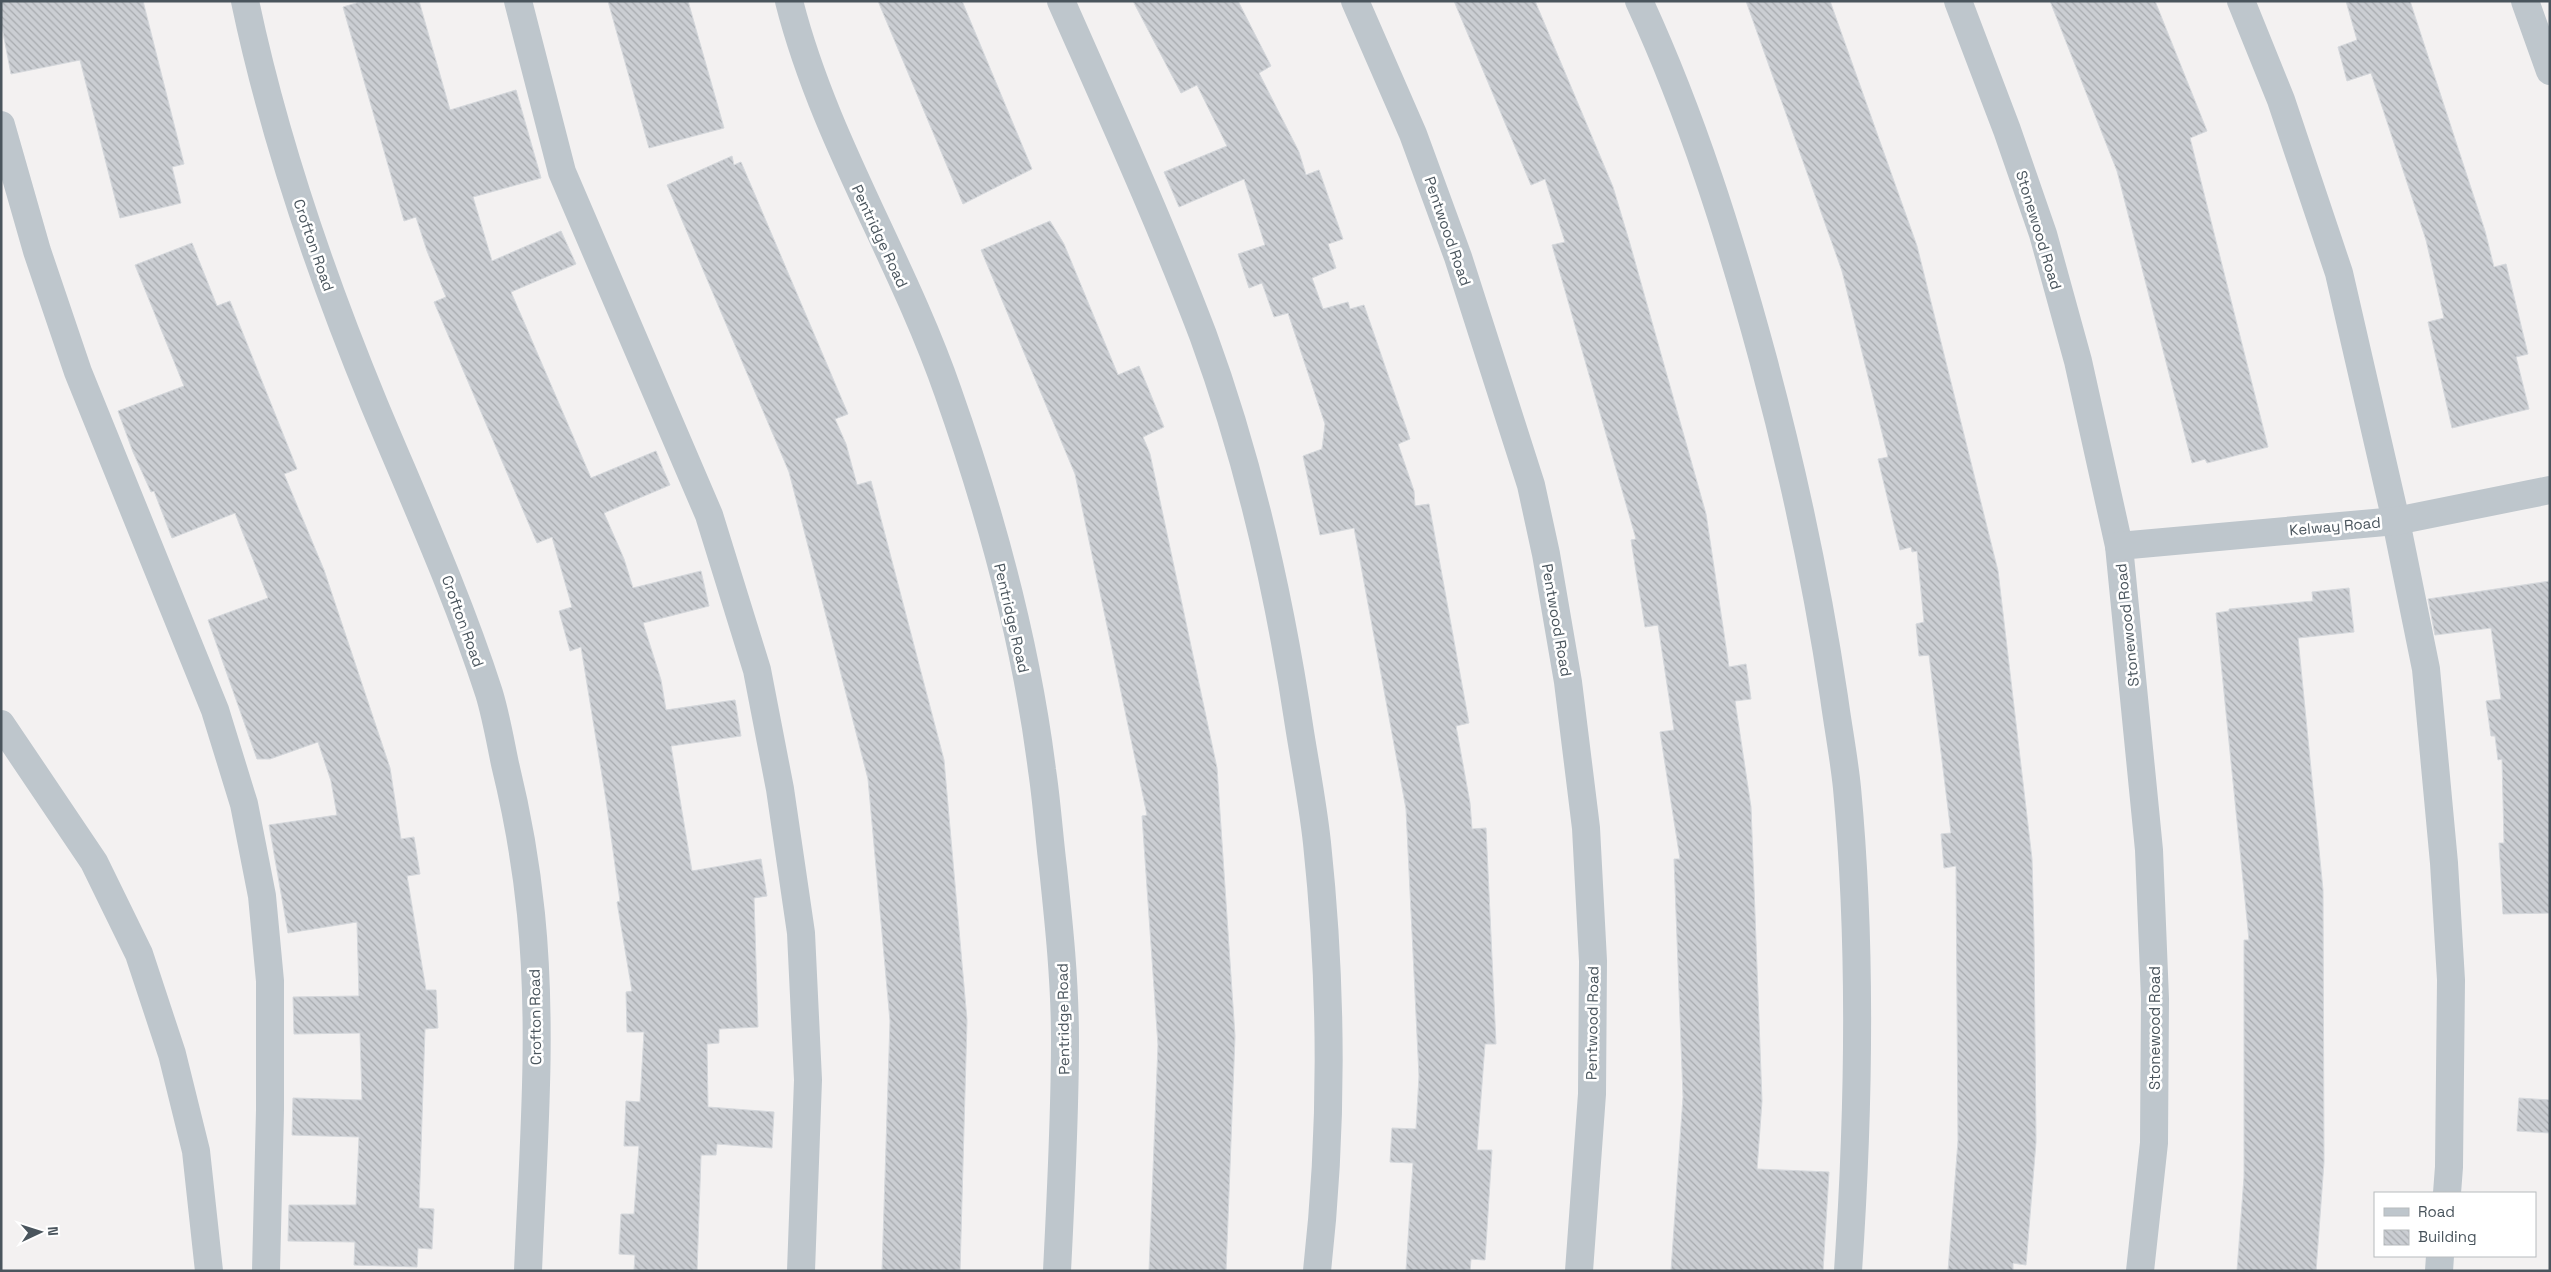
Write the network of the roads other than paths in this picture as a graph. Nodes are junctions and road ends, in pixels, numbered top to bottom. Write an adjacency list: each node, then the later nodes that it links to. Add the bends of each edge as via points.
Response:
1 (244, 1): 20 (street, Crofton Road, via 272,117 324,276 451,586 490,696 514,801 531,914 536,1000 536,1093)
2 (518, 1): 21 (street, via 562,172 709,515 757,670 780,789 801,933 808,1080)
3 (789, 1): 22 (street, Pentridge Road, via 815,83 854,179 927,338 948,392 1001,563 1017,633 1042,768 1060,943 1065,1037)
4 (1061, 1): 23 (street, via 1153,211 1203,338 1243,462 1273,576 1317,841 1328,991 1328,1119)
5 (1355, 1): 24 (street, Pentwood Road, via 1413,134 1458,257 1532,485 1551,583 1568,682 1586,828 1593,961 1592,1094)
6 (1639, 1): 25 (street, via 1703,158 1741,276 1788,455 1820,602 1847,787 1857,967 1853,1193)
7 (1958, 1): 14 (street, Stonewood Road, via 2043,234 2078,361)
8 (2240, 1): 13 (street, via 2281,100 2339,273)
9 (2525, 1): 10 (street)
10 (2550, 71)
11 (1, 125): 19 (street, via 37,251 78,372 215,710 244,804 262,896 270,981)
12 (2550, 490): 13 (street, Kelway Road)
13 (2396, 521): 14 (street, Kelway Road); 16 (street, via 2426,669 2444,863 2451,980)
14 (2118, 546): 26 (street, Stonewood Road, via 2149,850 2155,999 2154,1143)
15 (1, 724): 18 (street, via 94,862 138,954 172,1054 196,1151)
16 (2447, 1192)
17 (2440, 1257): 27 (street)
18 (209, 1271)
19 (266, 1271)
20 (528, 1271)
21 (800, 1271)
22 (1057, 1271)
23 (1317, 1271)
24 (1579, 1271)
25 (1848, 1271)
26 (2140, 1271)
27 (2439, 1271)

